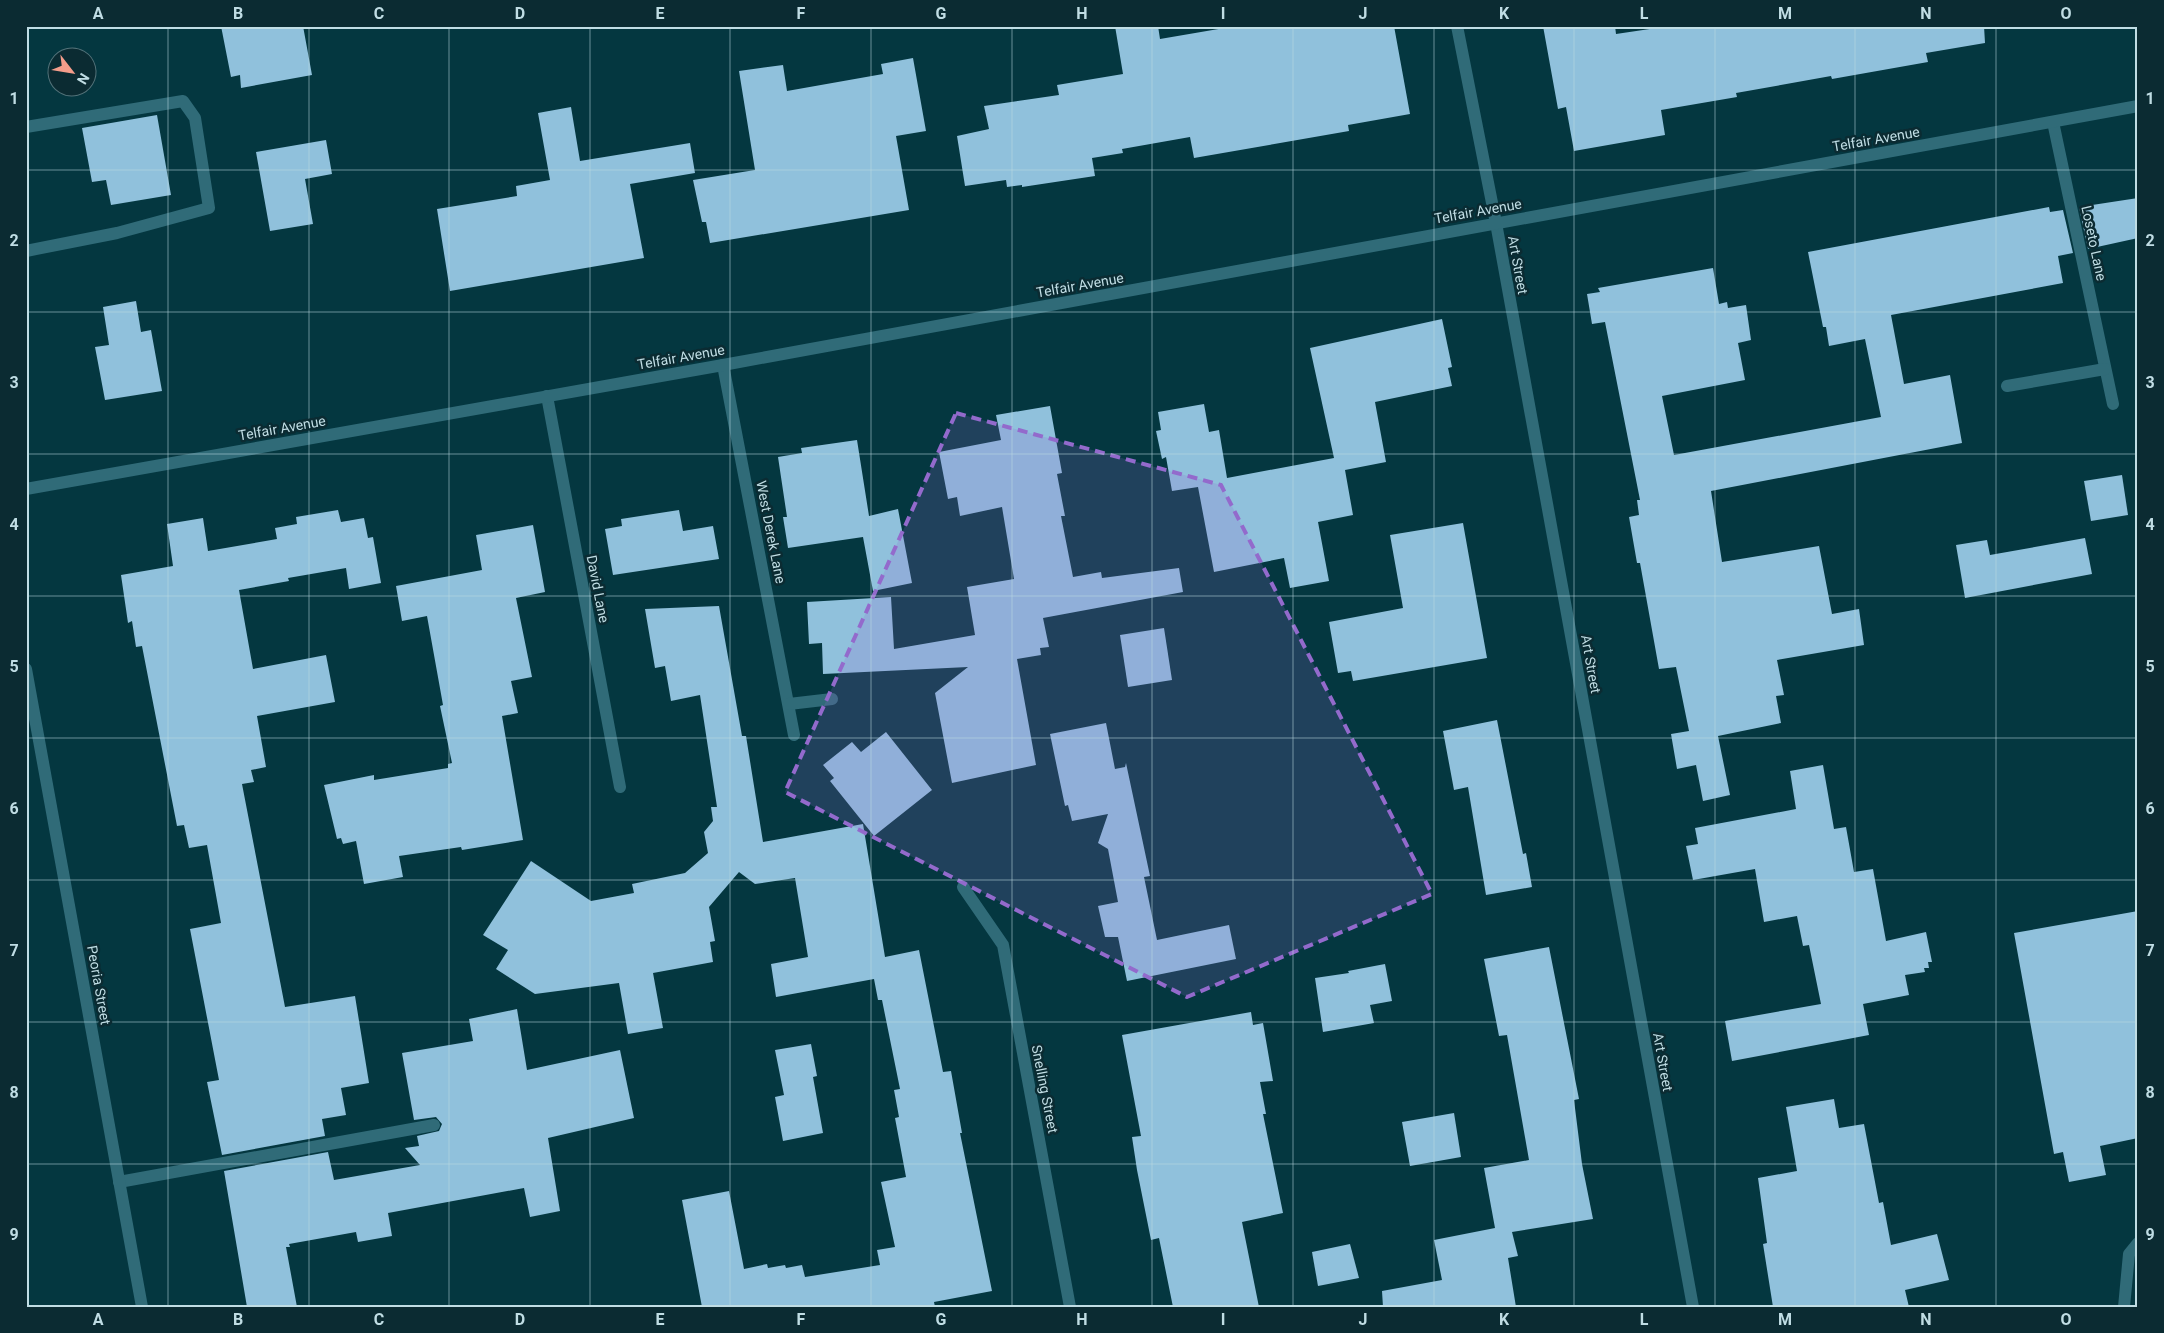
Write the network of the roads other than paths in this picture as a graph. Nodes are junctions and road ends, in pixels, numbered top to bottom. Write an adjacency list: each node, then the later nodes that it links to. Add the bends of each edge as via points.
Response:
1 (1457, 26): 5 (street, Art Street)
2 (2138, 106): 3 (street, Telfair Avenue)
3 (2053, 122): 5 (street, Telfair Avenue); 8 (street, Loseto Lane)
4 (26, 127): 6 (street, via 183,101 195,118 209,208 118,233)
5 (1496, 223): 7 (street, Telfair Avenue); 24 (street, Art Street)
6 (26, 252)
7 (723, 365): 10 (street, Telfair Avenue); 15 (street, West Derek Lane)
8 (2105, 369): 9 (street); 11 (street, Loseto Lane)
9 (2007, 386)
10 (547, 396): 12 (street, Telfair Avenue); 17 (street, David Lane)
11 (2113, 404)
12 (26, 490)
13 (26, 669): 20 (street, Peoria Street)
14 (832, 699): 15 (street)
15 (789, 704): 16 (street, West Derek Lane)
16 (794, 735)
17 (620, 787)
18 (963, 887): 23 (street, Snelling Street, via 1003,945)
19 (434, 1125): 20 (street)
20 (119, 1182): 22 (street, Peoria Street)
21 (2138, 1242): 25 (street, via 2129,1254)
22 (142, 1307)
23 (1070, 1307)
24 (1693, 1307)
25 (2124, 1307)

